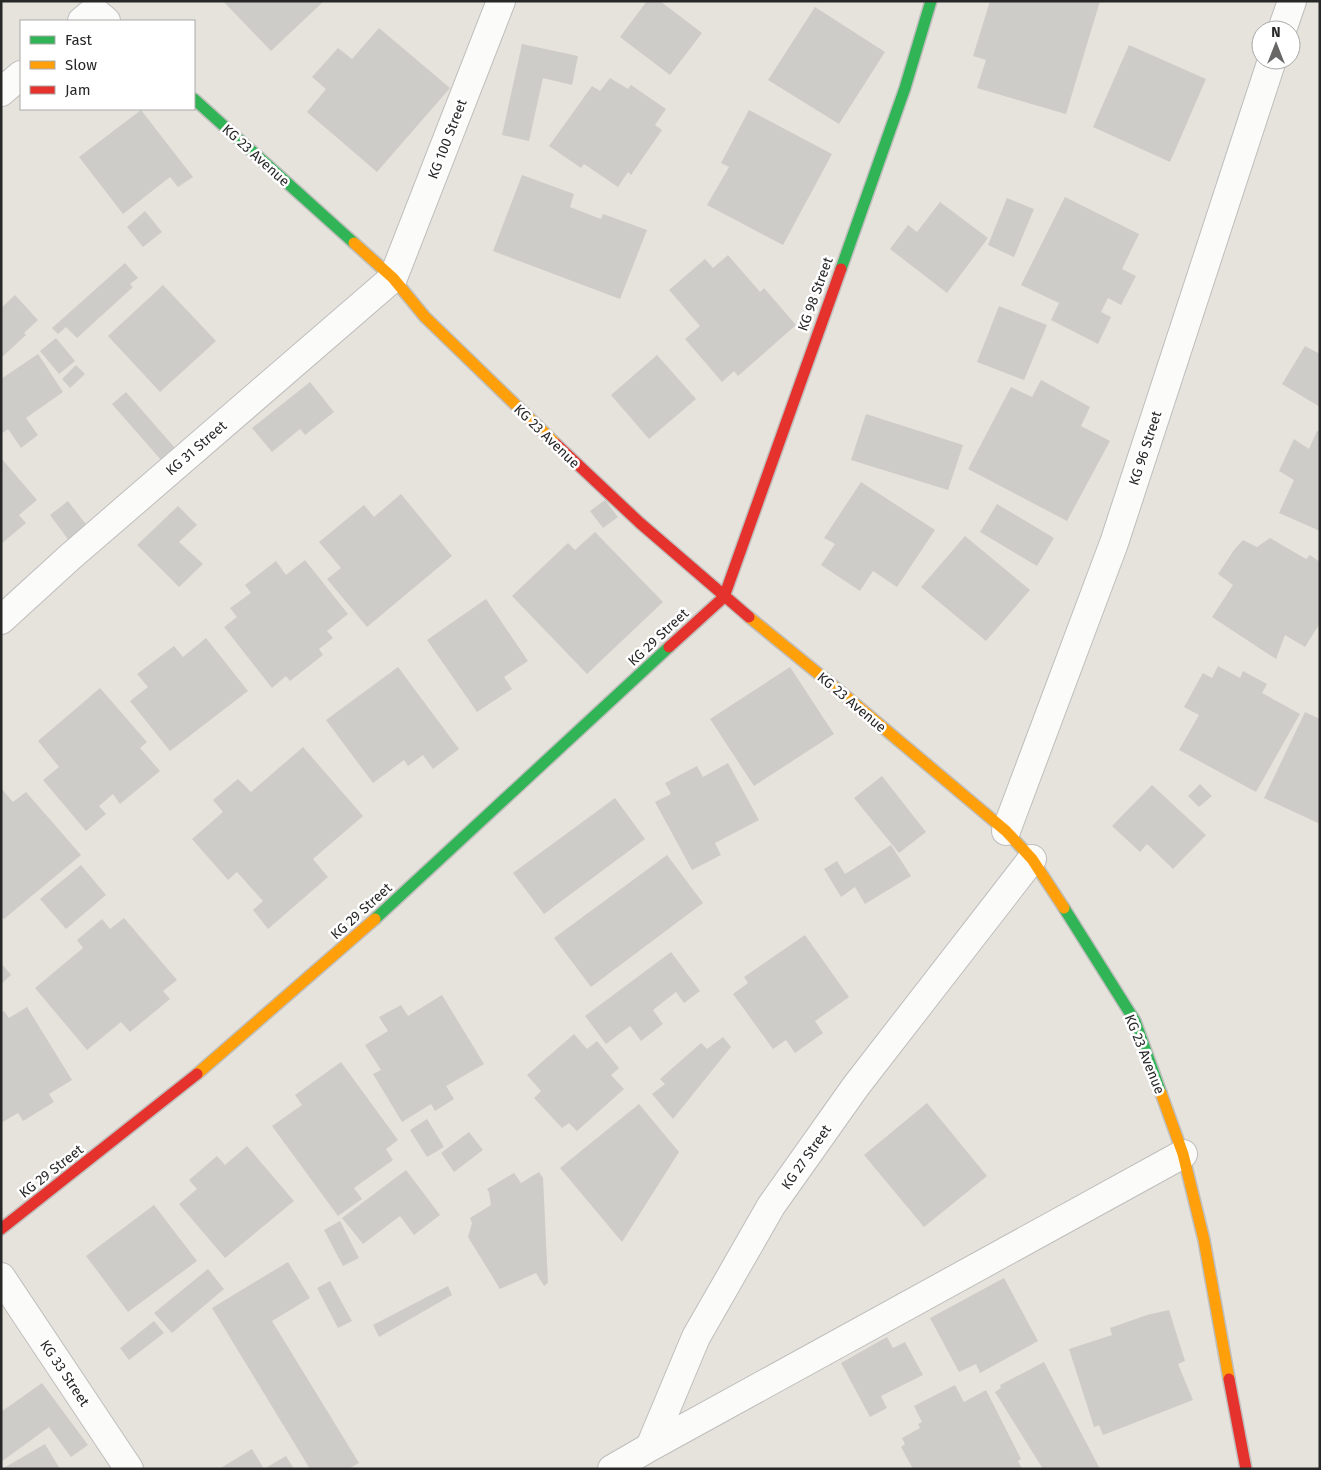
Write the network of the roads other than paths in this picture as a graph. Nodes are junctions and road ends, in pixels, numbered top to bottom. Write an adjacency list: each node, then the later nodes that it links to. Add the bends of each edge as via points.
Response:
1 (502, 1): 9 (street, KG 100 Street)
2 (931, 1): 10 (street, KG 98 Street, via 904,88)
3 (1292, 1): 4 (street)
4 (1285, 20)
5 (1269, 70): 12 (street, KG 96 Street, via 1114,544)
6 (20, 76): 7 (street)
7 (1, 92)
8 (195, 100): 9 (street, KG 23 Avenue)
9 (393, 278): 10 (street, KG 23 Avenue, via 425,317 565,454); 11 (street, KG 31 Street)
10 (724, 596): 12 (street, KG 23 Avenue); 15 (street, KG 29 Street, via 373,922 185,1085)
11 (1, 620)
12 (1006, 831): 13 (street, KG 23 Avenue)
13 (1032, 859): 14 (street, KG 23 Avenue, via 1134,1021); 17 (street, KG 27 Street, via 856,1086 771,1206 696,1337)
14 (1183, 1154): 17 (street); 20 (street, KG 23 Avenue, via 1204,1240)
15 (1, 1229)
16 (1, 1277): 18 (street, KG 33 Street)
17 (650, 1447): 19 (street)
18 (129, 1469)
19 (612, 1469)
20 (1246, 1469)

